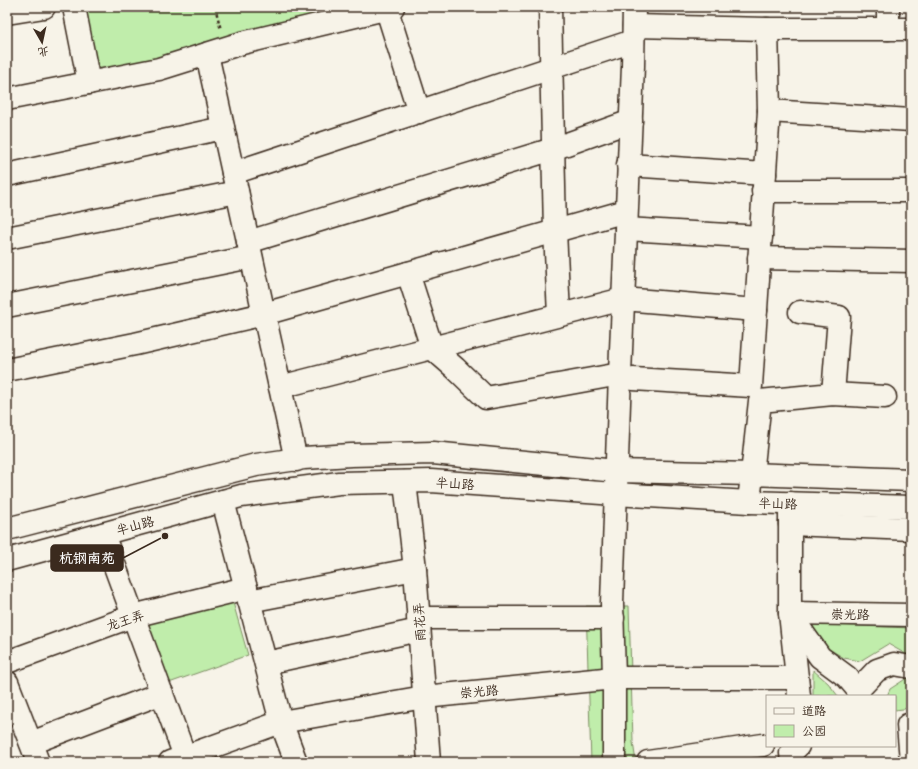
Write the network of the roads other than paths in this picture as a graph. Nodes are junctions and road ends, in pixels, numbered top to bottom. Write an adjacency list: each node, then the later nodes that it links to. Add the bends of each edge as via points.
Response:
1 (44, 7): 6 (main road)
2 (74, 7): 13 (main road)
3 (550, 7): 12 (main road)
4 (888, 7): 9 (main road)
5 (388, 8): 11 (main road, via 242,43); 16 (main road)
6 (7, 13)
7 (634, 25): 8 (main road); 12 (main road); 18 (main road)
8 (767, 29): 9 (main road); 15 (main road)
9 (888, 29): 10 (main road)
10 (911, 29)
11 (207, 54): 13 (main road, via 159,69); 19 (main road)
12 (551, 68): 16 (main road); 20 (main road)
13 (89, 83): 14 (main road)
14 (7, 99)
15 (769, 111): 17 (main road); 24 (main road)
16 (419, 112): 23 (main road)
17 (911, 120)
18 (631, 121): 20 (main road); 21 (main road)
19 (222, 128): 22 (main road); 23 (main road)
20 (553, 149): 27 (main road); 30 (main road)
21 (628, 165): 24 (main road); 26 (main road)
22 (7, 175)
23 (235, 183): 28 (main road); 30 (main road)
24 (764, 183): 25 (main road); 29 (main road)
25 (911, 191)
26 (626, 220): 27 (main road); 29 (main road); 33 (main road)
27 (555, 231): 32 (main road); 38 (main road)
28 (7, 238)
29 (760, 247): 31 (main road); 35 (main road)
30 (249, 249): 34 (main road); 37 (main road)
31 (911, 261)
32 (408, 273): 37 (main road); 39 (main road)
33 (622, 299): 35 (main road); 38 (main road); 41 (main road)
34 (7, 306)
35 (756, 310): 41 (main road, via 751,386)
36 (800, 312): 43 (main road, via 839,317)
37 (264, 314): 40 (main road); 42 (main road)
38 (559, 315): 39 (main road)
39 (432, 348): 41 (main road, via 486,398); 42 (main road)
40 (7, 370)
41 (626, 377): 46 (main road)
42 (280, 387): 45 (main road)
43 (833, 394): 44 (main road); 47 (main road, via 760,401)
44 (885, 397)
45 (296, 460): 46 (main road, 半山路, via 351,455 433,453); 55 (main road, 半山路, via 256,465)
46 (616, 471): 47 (main road, 半山路); 50 (main road)
47 (752, 474): 48 (main road, 半山路); 52 (main road)
48 (911, 480)
49 (405, 482): 50 (main road, 半山路, via 431,481); 51 (main road, 半山路, via 339,483 241,496); 59 (main road, 雨花弄)
50 (615, 494): 52 (main road, 半山路); 64 (main road)
51 (223, 501): 57 (main road, 半山路); 60 (main road)
52 (749, 502): 54 (main road, 半山路)
53 (911, 508): 54 (main road, 半山路)
54 (790, 514): 56 (main road); 61 (main road)
55 (7, 529)
56 (911, 529)
57 (103, 534): 58 (main road, 半山路); 63 (main road)
58 (7, 560)
59 (415, 569): 60 (main road, 龙王弄); 65 (main road, 雨花弄)
60 (247, 595): 63 (main road, 龙王弄); 67 (main road)
61 (790, 613): 62 (main road, 崇光路); 71 (main road); 73 (main road, via 820,657 847,677)
62 (911, 615)
63 (133, 616): 66 (main road, 龙王弄); 72 (main road)
64 (613, 618): 65 (main road); 69 (main road)
65 (419, 624): 67 (main road); 74 (main road, 雨花弄)
66 (7, 662)
67 (266, 664): 75 (main road)
68 (911, 667): 73 (main road, via 894,664 877,670)
69 (614, 678): 71 (main road, 崇光路); 74 (main road, 崇光路); 84 (main road)
70 (7, 682): 79 (main road)
71 (798, 687)
72 (162, 693): 79 (main road); 80 (main road)
73 (858, 693)
74 (424, 697): 75 (main road, 崇光路); 83 (main road, 雨花弄)
75 (281, 722): 80 (main road, 崇光路); 82 (main road)
76 (905, 725): 81 (main road)
77 (764, 745): 85 (main road)
78 (797, 747): 86 (main road, via 791,753)
79 (34, 752)
80 (181, 760)
81 (911, 760)
82 (296, 762)
83 (429, 762)
84 (614, 762)
85 (648, 762)
86 (792, 762)

